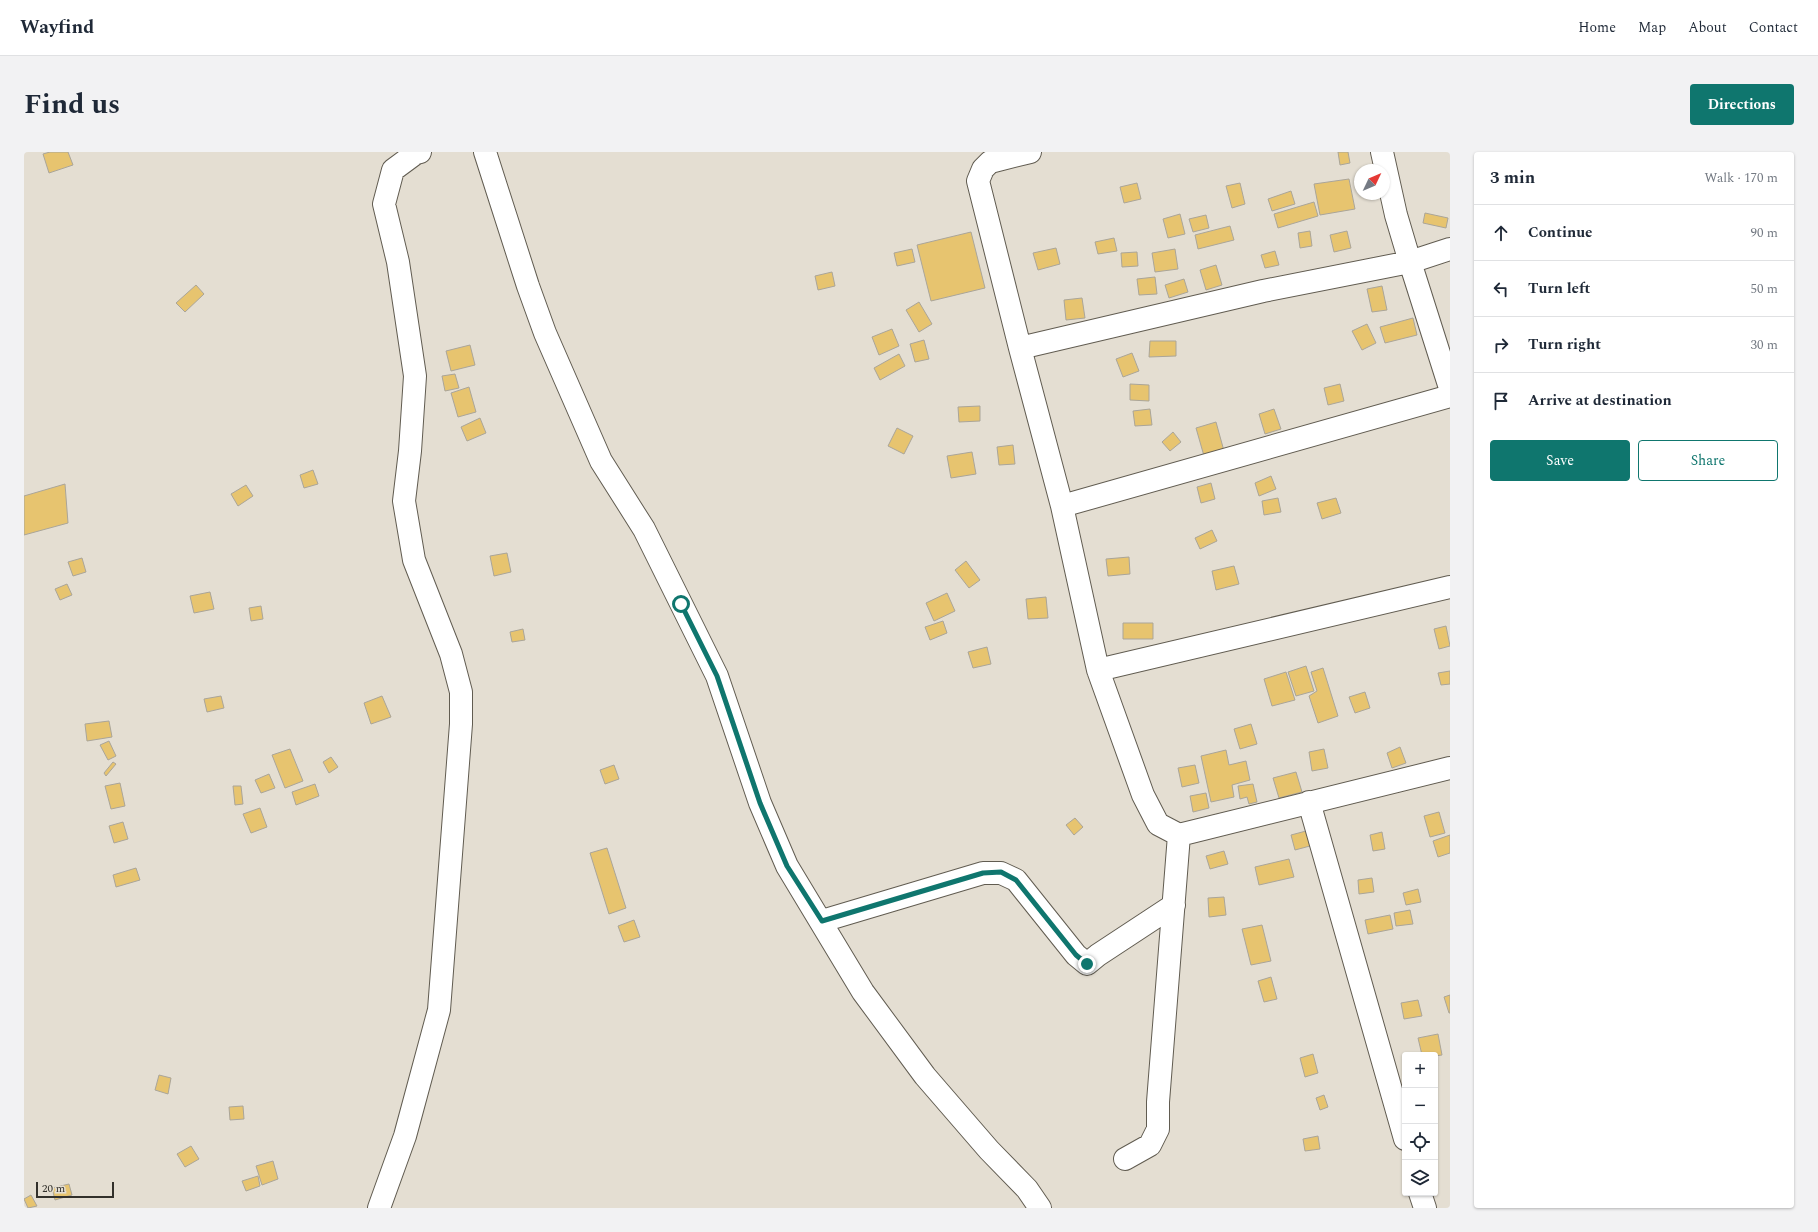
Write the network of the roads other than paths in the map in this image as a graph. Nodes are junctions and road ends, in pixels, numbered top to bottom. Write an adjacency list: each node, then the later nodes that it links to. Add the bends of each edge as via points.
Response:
1 (420, 152): 20 (street, via 393,170 384,204 398,262 415,376 404,500 414,560 451,654 461,692 461,724 439,1010 405,1136)
2 (485, 152): 17 (street, via 528,286 601,461 644,529 717,676 760,803 787,866)
3 (1030, 152): 7 (street, via 990,162 983,169 978,181)
4 (1382, 152): 6 (street)
5 (1450, 250): 6 (street)
6 (1410, 262): 7 (street, via 1263,291); 8 (street)
7 (1020, 348): 10 (street)
8 (1450, 388)
9 (1450, 396): 10 (street)
10 (1062, 506): 12 (street)
11 (1450, 587): 12 (street)
12 (1098, 670): 15 (street, via 1143,794 1158,824)
13 (1450, 768): 14 (street)
14 (1309, 802): 15 (street); 18 (street)
15 (1180, 834): 16 (street)
16 (1174, 905): 17 (street, via 1087,964 1076,955 1016,880 1001,872 983,873); 19 (street, via 1158,1129 1150,1145)
17 (822, 921): 21 (street, via 863,992 925,1076 989,1150 1027,1189)
18 (1402, 1128)
19 (1125, 1159)
20 (379, 1208)
21 (1040, 1208)

